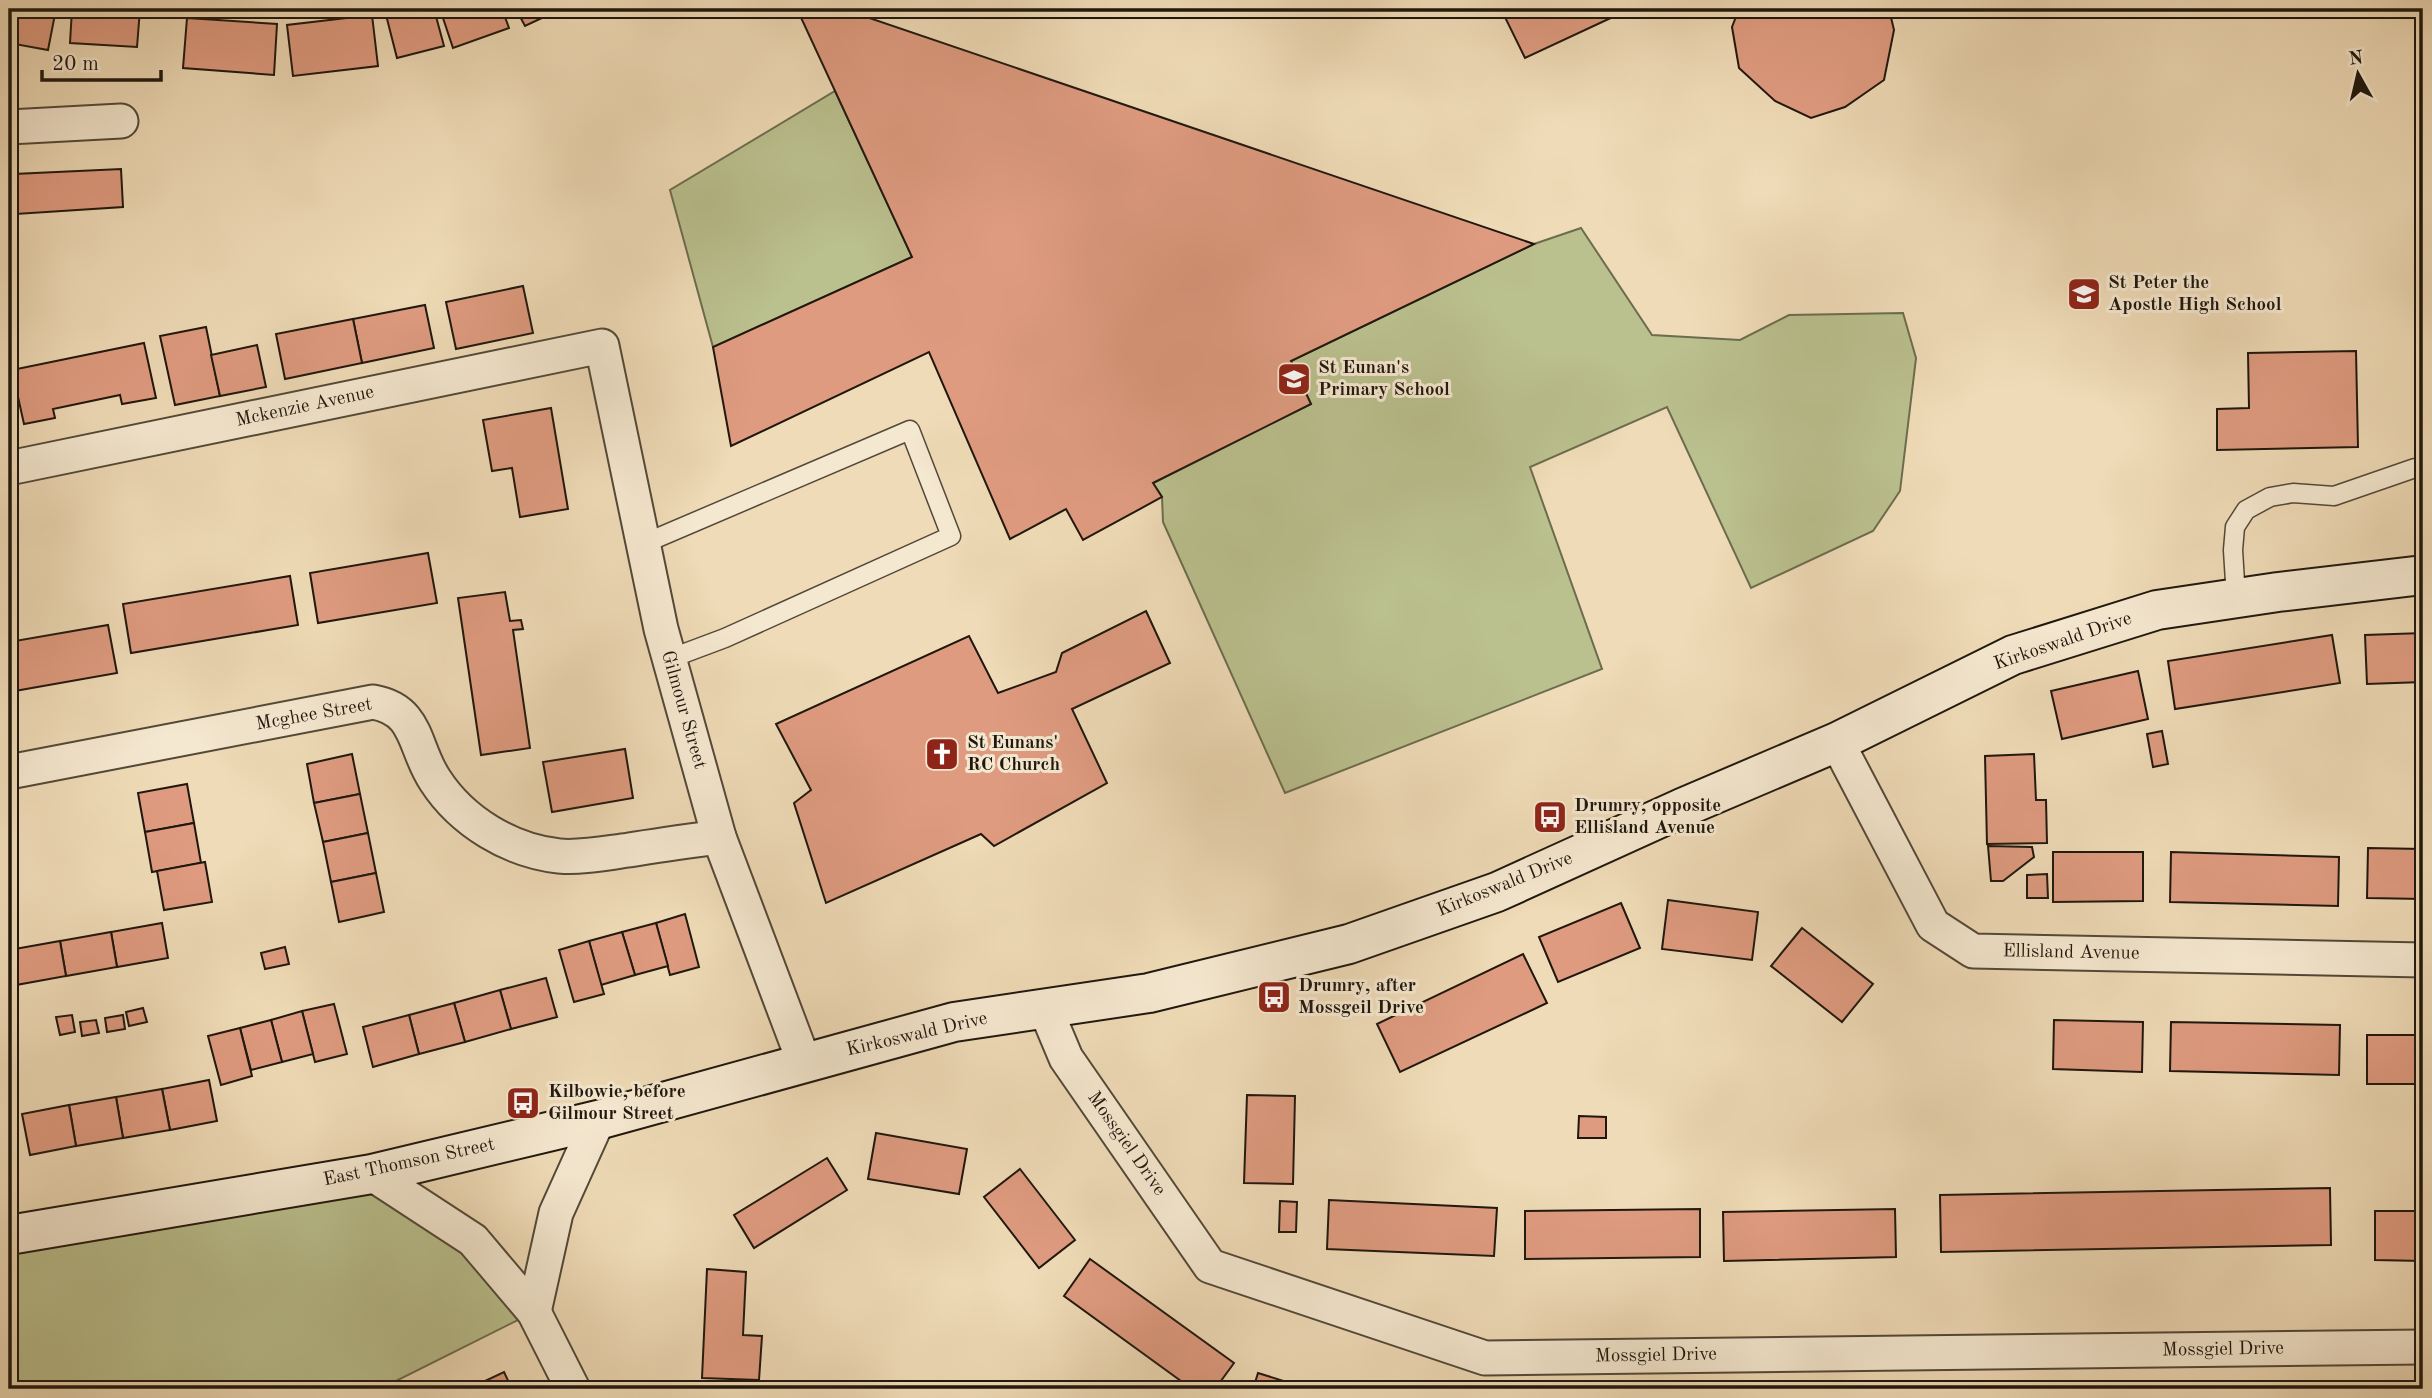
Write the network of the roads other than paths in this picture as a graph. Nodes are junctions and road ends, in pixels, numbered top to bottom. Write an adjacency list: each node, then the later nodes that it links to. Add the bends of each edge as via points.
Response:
1 (121, 121): 2 (street)
2 (9, 127)
3 (602, 346): 4 (street, Mckenzie Avenue); 6 (street, Gilmour Street)
4 (9, 468)
5 (2415, 468): 8 (lane, via 2334,496 2293,493 2270,497 2246,510 2235,527 2232,550)
6 (643, 544): 9 (street, Gilmour Street); 9 (lane, via 910,430 951,536)
7 (2423, 575): 8 (street, Kirkoswald Drive)
8 (2236, 598): 10 (street, Kirkoswald Drive, via 2157,610 2013,655)
9 (669, 659): 12 (street, Gilmour Street)
10 (1837, 742): 13 (street, Ellisland Avenue, via 1933,925 1973,951); 14 (street, Kirkoswald Drive, via 1497,892 1349,944 1149,993)
11 (9, 772): 12 (street, Mcghee Street, via 373,702 401,712 435,781 475,823 502,839 560,856)
12 (719, 837): 15 (street, Gilmour Street)
13 (2423, 960)
14 (1045, 1008): 15 (street, Kirkoswald Drive, via 954,1022); 20 (street, Mossgiel Drive, via 1066,1058 1210,1266 1485,1358)
15 (804, 1062): 16 (street, East Thomson Street)
16 (598, 1120): 17 (street, East Thomson Street); 19 (street, via 556,1213)
17 (372, 1174): 18 (street, East Thomson Street); 19 (street, via 473,1240)
18 (9, 1235)
19 (534, 1312): 21 (street)
20 (2423, 1348)
21 (573, 1389)

